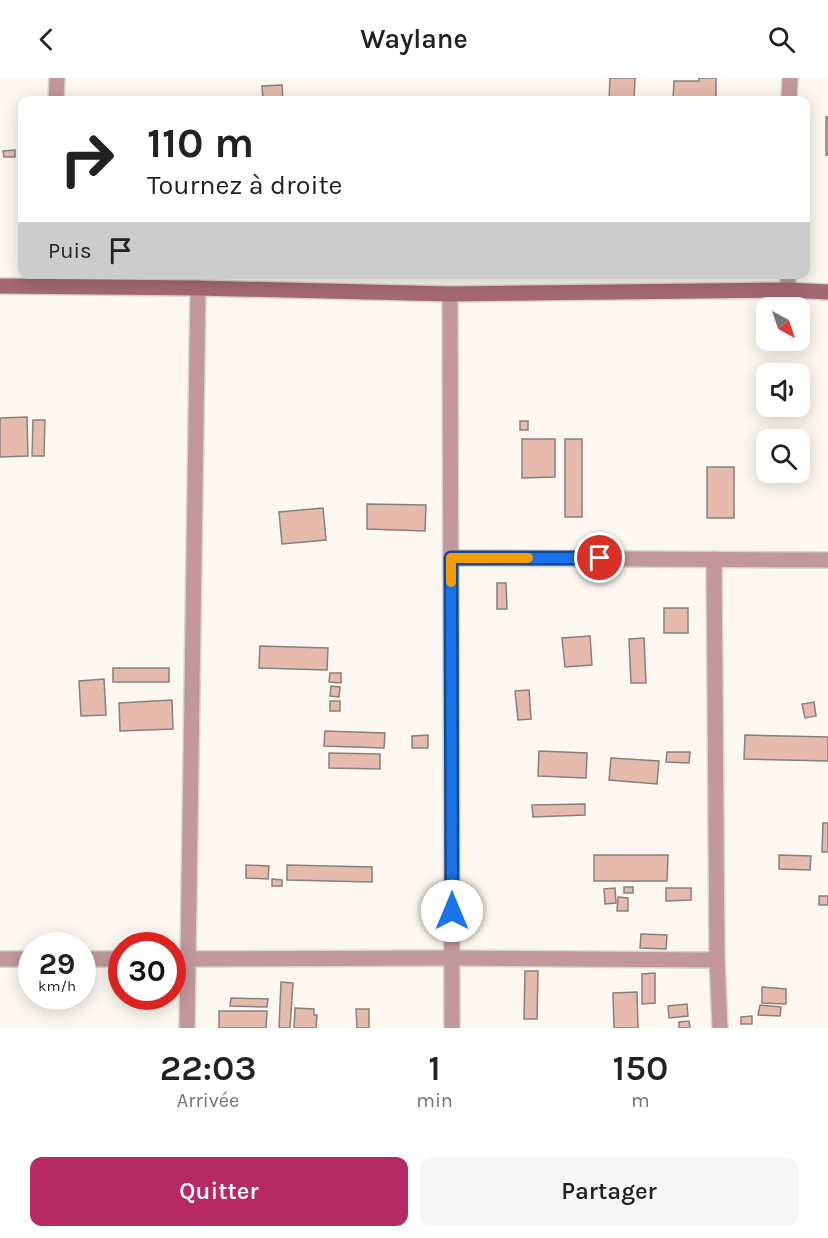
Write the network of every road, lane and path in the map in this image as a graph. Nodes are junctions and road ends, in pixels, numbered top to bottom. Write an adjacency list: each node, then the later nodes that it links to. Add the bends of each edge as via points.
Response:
1 (57, 78): 3 (street)
2 (790, 78): 4 (street)
3 (56, 96)
4 (789, 96)
5 (54, 280): 7 (street); 8 (street)
6 (788, 282): 9 (street); 10 (street)
7 (0, 286)
8 (198, 288): 10 (street); 17 (street)
9 (828, 292)
10 (450, 294): 11 (street)
11 (451, 558): 12 (street); 14 (street)
12 (714, 559): 13 (street); 18 (street)
13 (828, 560)
14 (452, 958): 17 (street); 18 (street); 20 (street)
15 (0, 959): 16 (street)
16 (18, 959)
17 (188, 959): 19 (street)
18 (717, 960): 21 (street)
19 (187, 1028)
20 (452, 1028)
21 (720, 1028)

